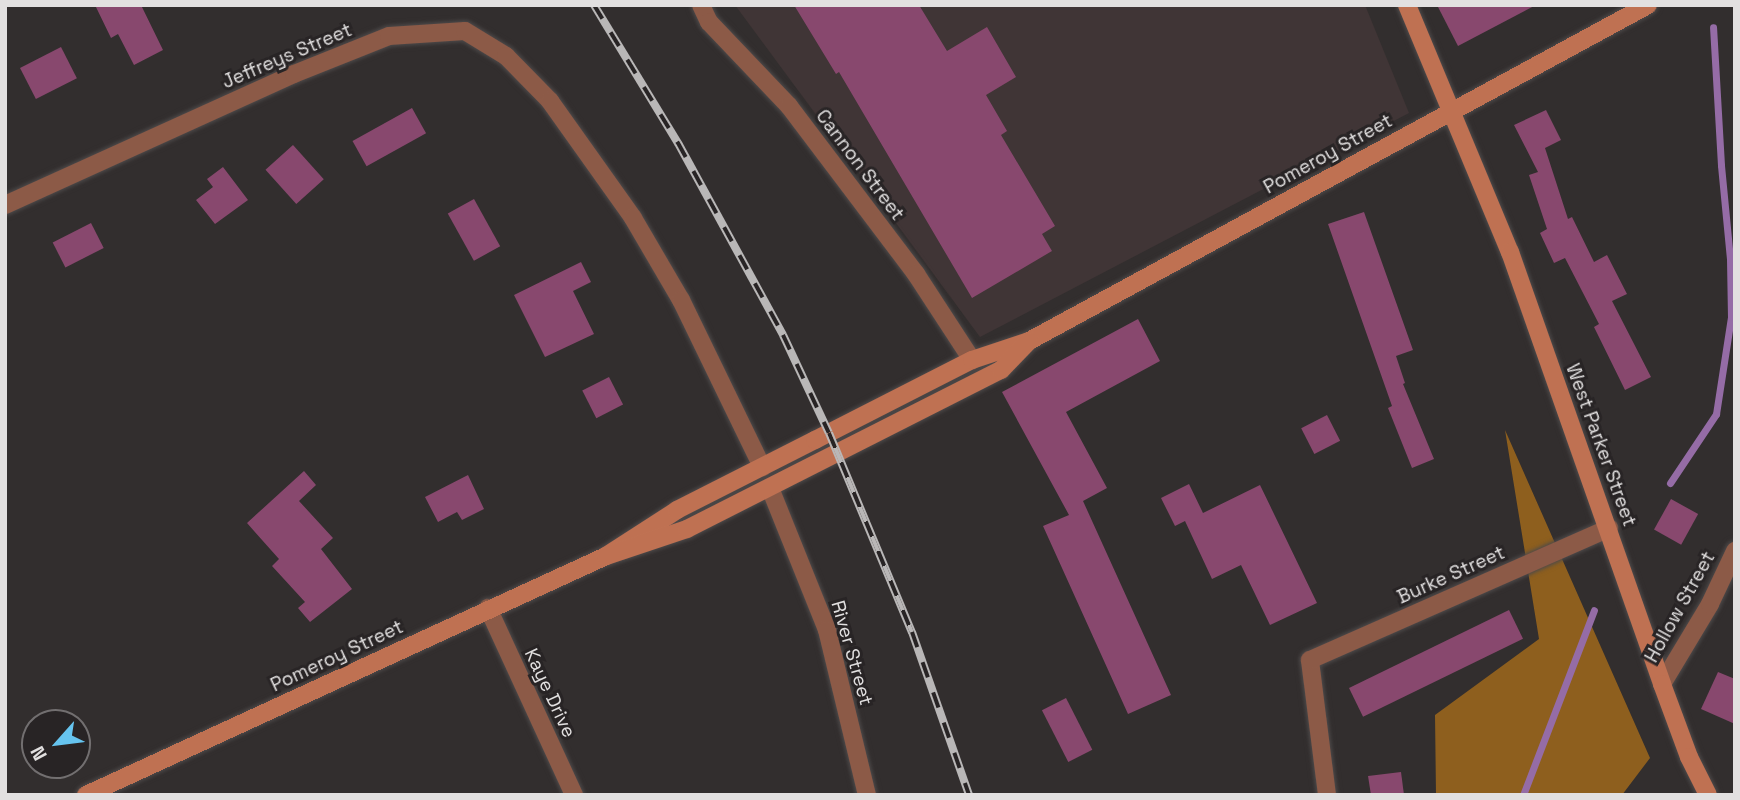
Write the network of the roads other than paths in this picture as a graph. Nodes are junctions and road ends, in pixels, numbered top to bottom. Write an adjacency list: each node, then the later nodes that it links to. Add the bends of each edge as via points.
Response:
1 (702, 5): 7 (street, Cannon Street, via 709,22 789,106 916,274)
2 (1407, 5): 4 (street, West Parker Street)
3 (1648, 5): 4 (street, Pomeroy Street)
4 (1451, 110): 6 (street, Pomeroy Street); 10 (street, West Parker Street, via 1510,252)
5 (5, 205): 8 (street, Jeffreys Street, via 389,36 465,31 506,55 550,101 633,218 681,300)
6 (1029, 341): 7 (street, Pomeroy Street); 9 (street, Pomeroy Street, via 1001,370)
7 (972, 360): 8 (street, Pomeroy Street)
8 (762, 467): 12 (street, Pomeroy Street, via 677,510)
9 (770, 488): 12 (street, Pomeroy Street, via 687,529); 17 (street, River Street, via 827,630)
10 (1609, 528): 14 (street, West Parker Street); 18 (street, Burke Street, via 1310,660)
11 (1735, 551): 14 (street, Hollow Street, via 1710,604)
12 (606, 555): 13 (street, Pomeroy Street)
13 (488, 608): 15 (street, Pomeroy Street); 16 (street, Kaye Drive)
14 (1662, 684): 19 (street, West Parker Street)
15 (86, 795)
16 (574, 795)
17 (867, 795)
18 (1327, 795)
19 (1708, 795)

